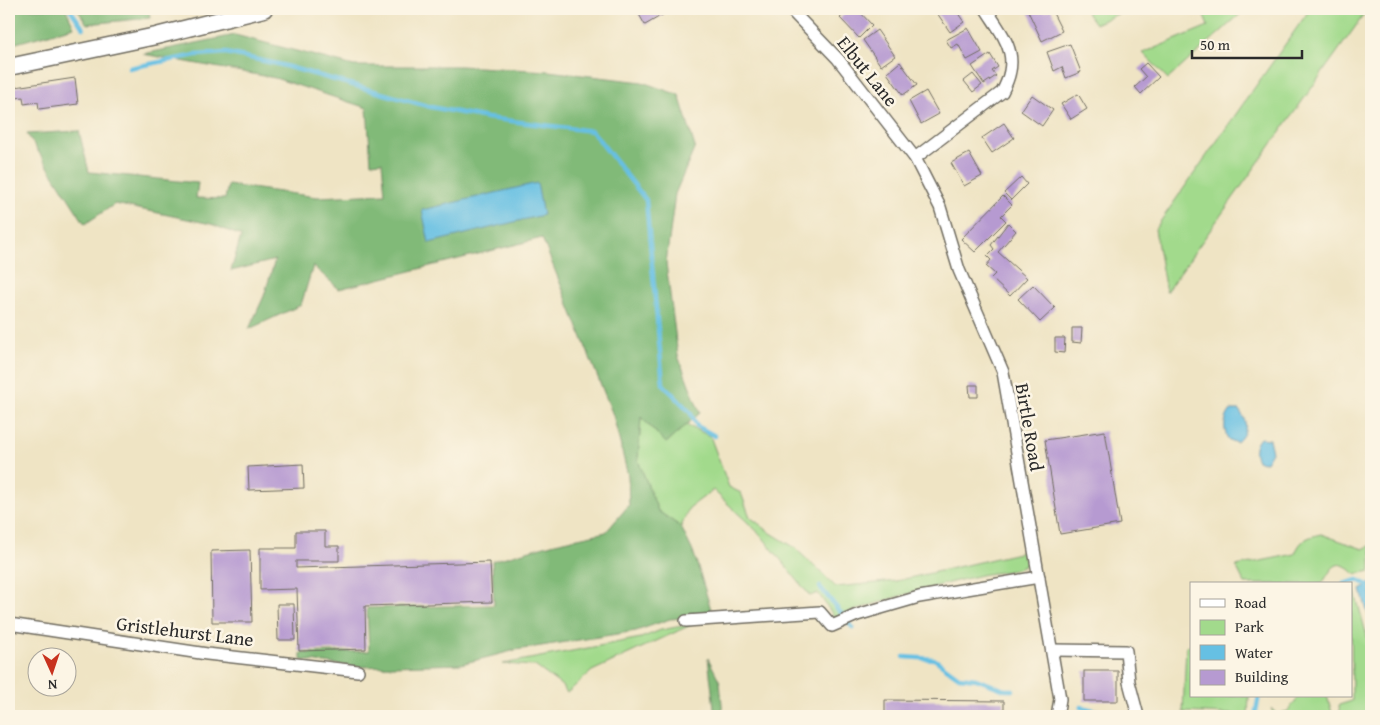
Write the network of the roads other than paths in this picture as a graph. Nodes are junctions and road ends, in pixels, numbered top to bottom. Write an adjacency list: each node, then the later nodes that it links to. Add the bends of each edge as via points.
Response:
1 (264, 9): 4 (main road, via 156,36)
2 (790, 9): 5 (street, Elbut Lane, via 838,60)
3 (986, 9): 5 (street, via 1009,45 1011,76 1002,92)
4 (9, 66)
5 (915, 158): 6 (street, Birtle Road, via 940,207 959,270 1003,372)
6 (1039, 577): 7 (street, via 919,597 832,626 820,612); 9 (street, Birtle Road)
7 (686, 621)
8 (9, 624): 10 (street, Gristlehurst Lane, via 207,654)
9 (1052, 650): 11 (street, Birtle Road, via 1060,699); 12 (street, via 1126,652 1129,682)
10 (358, 671)
11 (1057, 716)
12 (1138, 716)

